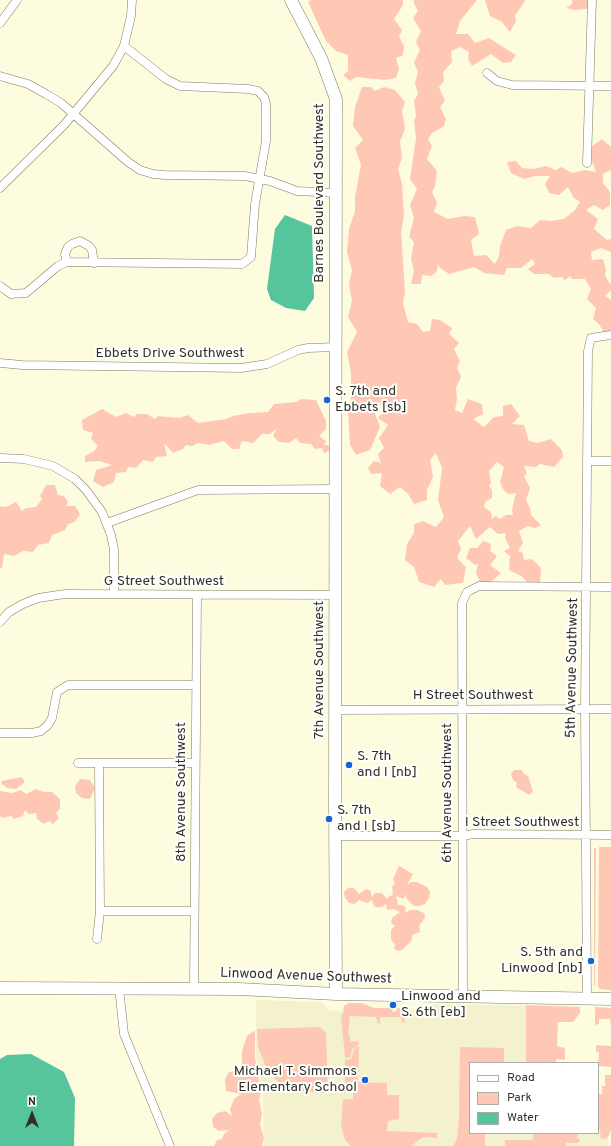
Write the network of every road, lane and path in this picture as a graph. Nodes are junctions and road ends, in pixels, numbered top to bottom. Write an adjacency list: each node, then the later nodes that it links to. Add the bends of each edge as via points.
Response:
1 (17, 0): 5 (street)
2 (132, 0): 6 (street)
3 (291, 0): 15 (street, Barnes Boulevard Southwest, via 321,58 336,99)
4 (592, 0): 9 (street)
5 (0, 23)
6 (124, 46): 11 (street, via 113,66); 13 (street, via 166,80 180,86 258,91 266,104 266,141)
7 (487, 73): 9 (street, via 497,81 512,85)
8 (0, 76): 11 (street, via 28,84)
9 (589, 86): 10 (street); 12 (street)
10 (611, 86)
11 (73, 114): 13 (street, via 140,170 165,175 245,176); 14 (street)
12 (587, 163)
13 (260, 179): 15 (street, via 297,191); 17 (street, via 255,204 253,252 251,258 242,264)
14 (0, 188)
15 (336, 193): 20 (street, Barnes Boulevard Southwest)
16 (67, 262): 17 (street); 17 (street, via 68,248 80,242 92,250); 18 (street, via 58,266 26,293 11,294)
17 (94, 263)
18 (0, 286)
19 (611, 335): 24 (street, 5th Avenue Southwest, via 591,338 588,351)
20 (336, 347): 21 (street, Ebbets Drive Southwest, via 298,350 267,364 241,368); 25 (street, 7th Avenue Southwest)
21 (0, 363)
22 (0, 458): 26 (street, via 37,461 64,472 86,490)
23 (611, 460): 24 (street)
24 (587, 461): 27 (street, 5th Avenue Southwest)
25 (336, 489): 26 (street, via 198,490); 31 (street, 7th Avenue Southwest)
26 (107, 523): 29 (street, via 114,549)
27 (587, 587): 28 (street); 34 (street, 6th Avenue Southwest, via 479,586 467,592 462,603); 35 (street, 5th Avenue Southwest)
28 (611, 587)
29 (114, 594): 30 (street, G Street Southwest); 32 (street, G Street Southwest, via 65,594 38,598 10,612)
30 (197, 595): 31 (street, G Street Southwest); 33 (street, 8th Avenue Southwest)
31 (335, 595): 37 (street, 7th Avenue Southwest)
32 (0, 622)
33 (196, 685): 38 (street, via 68,685 57,692 52,718 41,731); 41 (street, 8th Avenue Southwest)
34 (461, 709): 35 (street, H Street Southwest); 37 (street, H Street Southwest); 44 (street, 6th Avenue Southwest)
35 (585, 709): 36 (street, H Street Southwest); 42 (street, 5th Avenue Southwest)
36 (611, 709)
37 (335, 710): 43 (street, 7th Avenue Southwest)
38 (0, 732)
39 (78, 763): 40 (street)
40 (99, 763): 41 (street); 46 (street)
41 (195, 763): 47 (street, 8th Avenue Southwest)
42 (586, 835): 44 (street, I Street Southwest); 45 (street, I Street Southwest); 54 (street, 5th Avenue Southwest)
43 (336, 836): 44 (street, I Street Southwest); 52 (street, 7th Avenue Southwest)
44 (462, 836): 53 (street, 6th Avenue Southwest)
45 (611, 836)
46 (100, 911): 47 (street); 48 (street)
47 (194, 911): 51 (street, 8th Avenue Southwest)
48 (97, 939)
49 (0, 988): 50 (street, Linwood Avenue Southwest)
50 (119, 988): 51 (street, Linwood Avenue Southwest); 56 (street, via 124,1034)
51 (194, 989): 52 (street, Linwood Avenue Southwest)
52 (336, 994): 53 (street, Linwood Avenue Southwest)
53 (463, 996): 54 (street, Linwood Avenue Southwest)
54 (587, 998): 55 (street, Linwood Avenue Southwest)
55 (611, 998)
56 (170, 1146)

